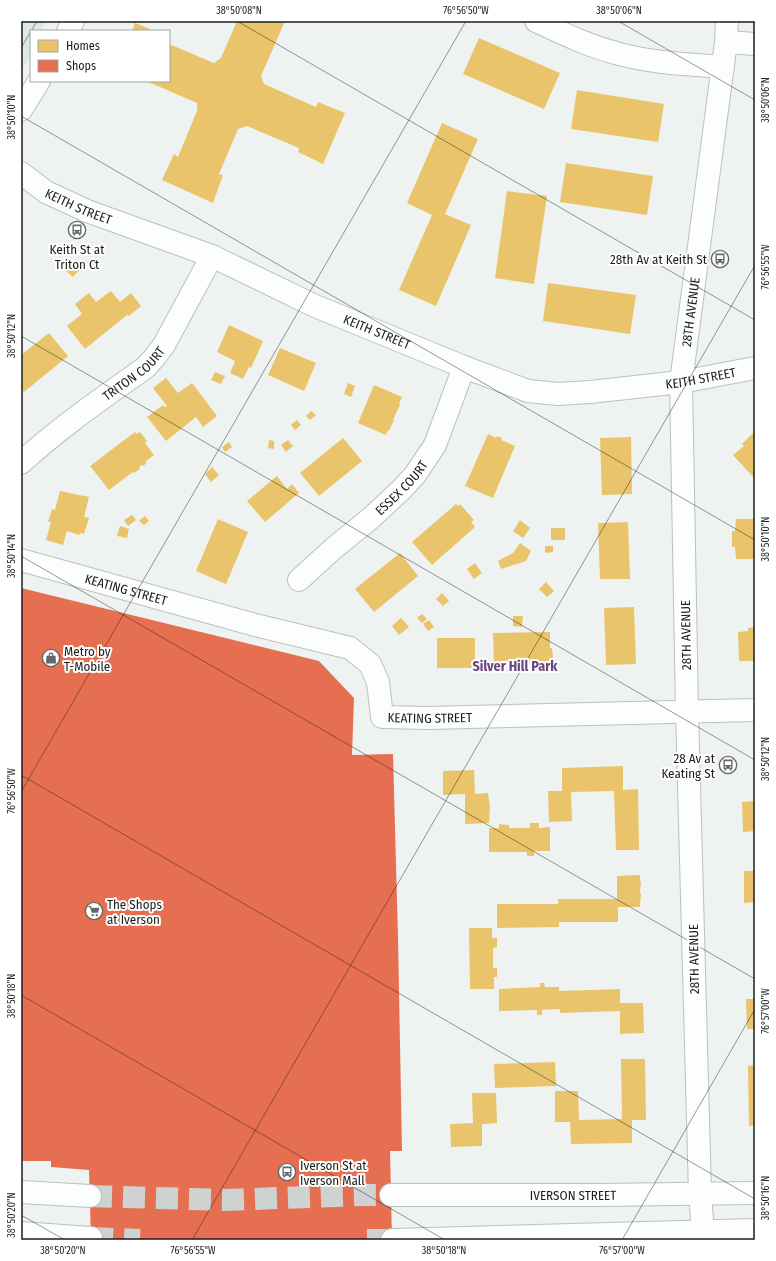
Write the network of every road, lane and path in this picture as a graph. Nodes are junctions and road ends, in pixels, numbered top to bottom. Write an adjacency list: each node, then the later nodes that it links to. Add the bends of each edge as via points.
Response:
1 (73, 21): 3 (street)
2 (536, 21): 6 (street, via 589,45 616,53 641,59)
3 (68, 30)
4 (727, 31): 5 (street, 28TH AVENUE); 6 (street, 28TH AVENUE)
5 (755, 44)
6 (723, 68): 13 (street, 28TH AVENUE)
7 (38, 82): 8 (street)
8 (21, 110)
9 (21, 173): 10 (street, KEITH STREET, via 46,192 87,211)
10 (212, 256): 11 (street, KEITH STREET, via 315,306); 14 (street, TRITON COURT, via 164,345 146,367 72,420)
11 (464, 367): 13 (street, KEITH STREET, via 528,391 558,394); 16 (street, ESSEX COURT, via 435,445 415,475 376,514)
12 (755, 368): 13 (street, KEITH STREET)
13 (681, 382): 18 (street, 28TH AVENUE)
14 (21, 463)
15 (21, 560): 18 (street, KEATING STREET, via 255,625 350,648 370,664 378,682 382,717)
16 (299, 580)
17 (755, 710): 18 (street, KEATING STREET)
18 (687, 711): 21 (street, 28TH AVENUE)
19 (21, 1192): 23 (street)
20 (755, 1193): 21 (street, IVERSON STREET)
21 (700, 1194): 22 (street, IVERSON STREET); 25 (street, 28TH AVENUE)
22 (391, 1195)
23 (90, 1196)
24 (755, 1230): 25 (street)
25 (703, 1232): 28 (street)
26 (21, 1233): 27 (street)
27 (91, 1238)
28 (392, 1240)

